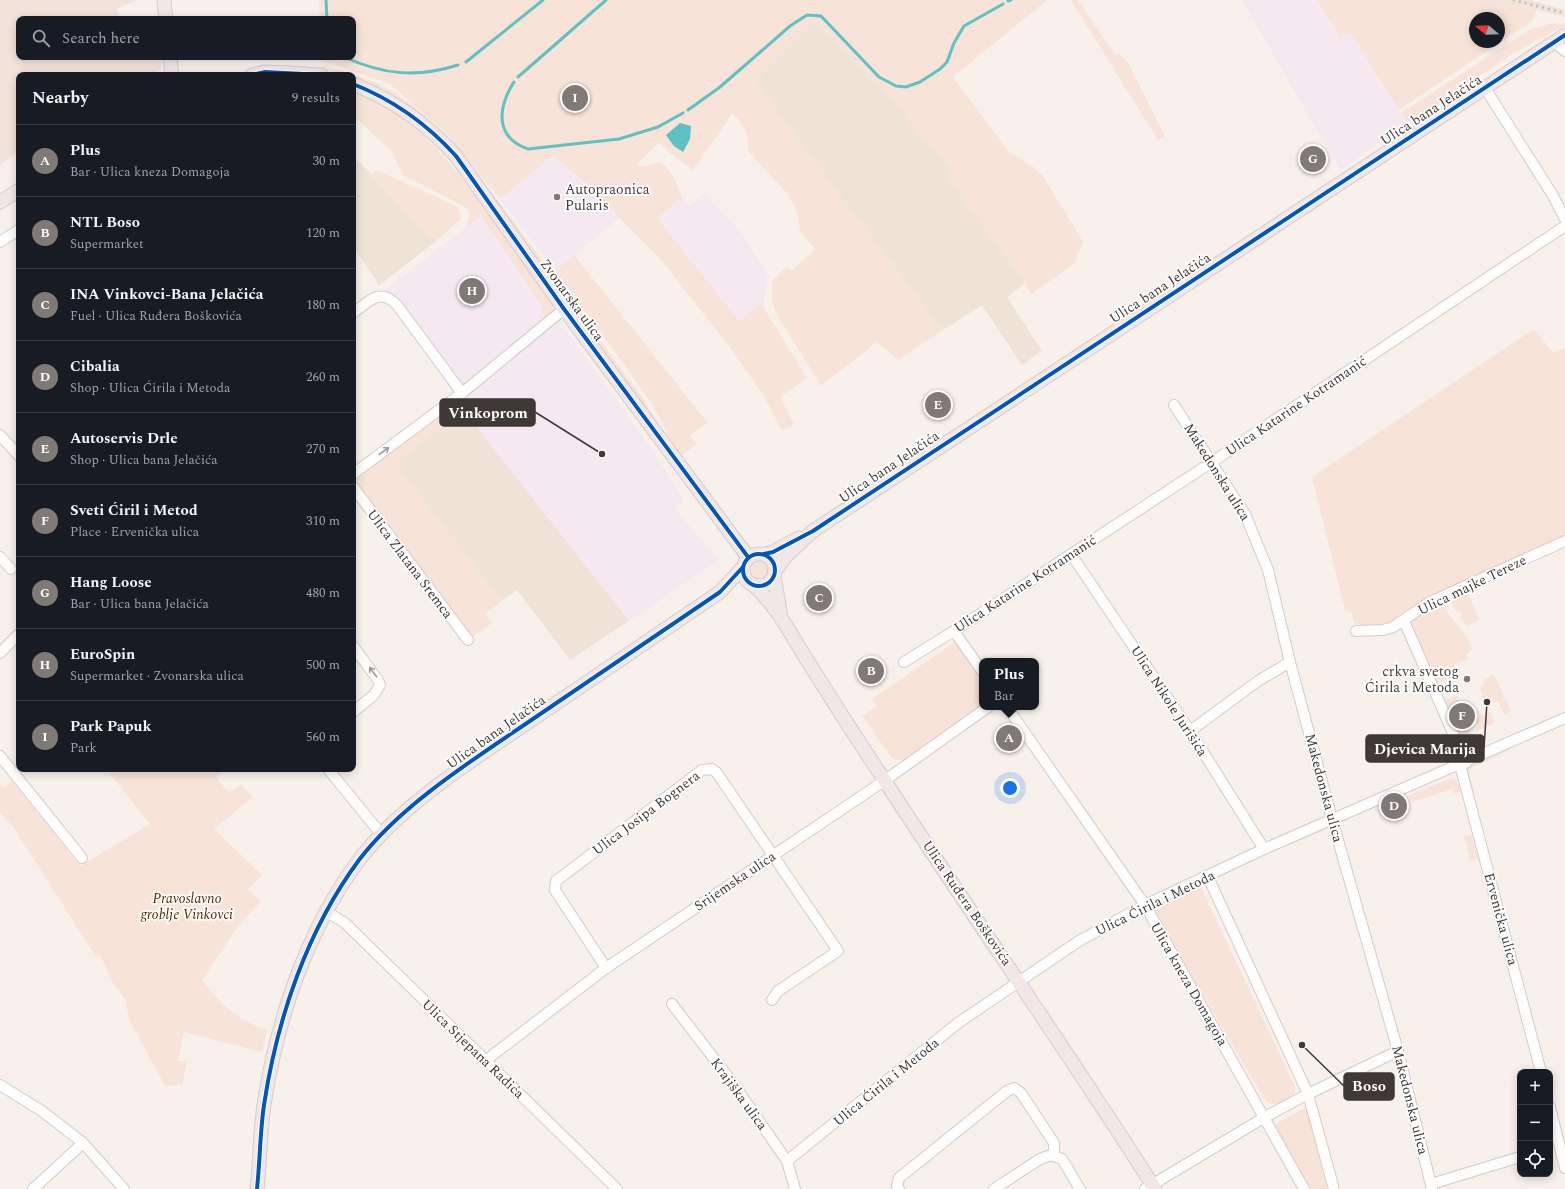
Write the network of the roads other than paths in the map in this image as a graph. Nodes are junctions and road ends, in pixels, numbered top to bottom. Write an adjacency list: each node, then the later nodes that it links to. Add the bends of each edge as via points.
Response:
1 (164, 0): 2 (main road)
2 (166, 16)
3 (1565, 35): 4 (main road, Ulica bana Jelačića)
4 (1554, 42): 5 (street); 9 (main road, Ulica bana Jelačića)
5 (1565, 51)
6 (170, 60): 7 (main road)
7 (172, 72)
8 (356, 85): 16 (main road, Zvonarska ulica, via 393,102 439,137 471,177)
9 (1485, 88): 12 (street); 25 (main road, Ulica bana Jelačića)
10 (16, 192): 11 (main road)
11 (0, 202)
12 (1565, 219)
13 (1565, 226): 22 (street, Ulica Katarine Kotramanić)
14 (16, 232): 15 (street)
15 (0, 242)
16 (564, 309): 18 (street); 30 (main road, Zvonarska ulica)
17 (356, 311): 18 (street, via 375,297 390,297)
18 (462, 393): 23 (street, one-way to 18)
19 (1174, 405): 22 (street, Makedonska ulica)
20 (0, 435): 21 (street)
21 (16, 453)
22 (1212, 462): 28 (street, Ulica Katarine Kotramanić); 44 (street, Makedonska ulica, via 1245,514 1268,570)
23 (356, 472)
24 (356, 492): 40 (street, Ulica Zlatana Sremca)
25 (813, 531): 27 (main road, Ulica bana Jelačića, via 774,552); 32 (main road, Ulica bana Jelačića, via 787,555)
26 (1565, 541): 36 (street, Ulica majke Tereze, via 1430,602)
27 (764, 554): 30 (main road, Ulica bana Jelačića, via 753,554); 32 (main road, via 773,560)
28 (1070, 554): 37 (street, Ulica Katarine Kotramanić); 50 (street, Ulica Nikole Jurišića)
29 (0, 557): 31 (street)
30 (745, 562): 33 (main road, via 745,578); 34 (main road, Ulica bana Jelačića)
31 (11, 569)
32 (775, 574): 33 (main road, Ulica bana Jelačića, via 768,584); 35 (main road, Ulica Ruđera Boškovića)
33 (751, 584): 34 (main road, Ulica bana Jelačića); 35 (main road, Ulica Ruđera Boškovića, via 771,603)
34 (720, 592): 56 (main road, Ulica bana Jelačića, via 478,756 414,804)
35 (781, 617): 54 (main road, Ulica Ruđera Boškovića)
36 (1404, 621): 38 (street, Ulica majke Tereze, via 1383,630); 52 (street, Ervenička ulica)
37 (954, 631): 43 (street, Ulica Katarine Kotramanić); 45 (street)
38 (1356, 632)
39 (16, 637): 42 (street)
40 (468, 640)
41 (356, 650): 46 (street, one-way to 41, via 374,695 380,684)
42 (0, 653)
43 (904, 662)
44 (1290, 662): 50 (street, via 1258,681); 55 (street, Makedonska ulica)
45 (979, 667)
46 (356, 710)
47 (984, 710): 54 (street, Srijemska ulica)
48 (1009, 710): 61 (street, Ulica kneza Domagoja)
49 (1565, 718): 52 (street, Ulica Ćirila i Metoda)
50 (1190, 731): 57 (street, Ulica Nikole Jurišića)
51 (0, 756): 59 (street)
52 (1463, 764): 55 (street, Ulica Ćirila i Metoda); 69 (street, Ervenička ulica)
53 (330, 772): 56 (street)
54 (884, 781): 58 (street, Srijemska ulica); 64 (main road, Ulica Ruđera Boškovića)
55 (1332, 819): 57 (street, Ulica Ćirila i Metoda); 67 (street, Makedonska ulica)
56 (381, 834): 62 (main road, Ulica bana Jelačića, via 360,859)
57 (1264, 849): 60 (street, Ulica Ćirila i Metoda)
58 (774, 855): 63 (street, Srijemska ulica); 63 (street, Ulica Josipa Bognera, via 717,773 712,769 702,770 556,882 555,890); 65 (street, Ulica Josipa Bognera, via 838,951 778,991)
59 (82, 858)
60 (1208, 877): 61 (street, Ulica Ćirila i Metoda); 71 (street)
61 (1145, 905): 64 (street, Ulica Ćirila i Metoda, via 1079,941); 73 (street, Ulica kneza Domagoja)
62 (327, 912): 68 (street, Ulica Stjepana Radića, via 345,924); 85 (main road, Ulica bana Jelačića, via 309,946 280,1031 264,1106)
63 (606, 968): 68 (street, Srijemska ulica)
64 (1019, 980): 79 (street, Ulica Ćirila i Metoda, via 958,1023); 82 (main road, Ulica Ruđera Boškovića)
65 (772, 1000)
66 (672, 1004): 79 (street, Krajiška ulica, via 732,1082)
67 (1398, 1051): 71 (street); 81 (street, Makedonska ulica)
68 (485, 1061): 86 (street, Ulica Stjepana Radića)
69 (1540, 1069)
70 (0, 1085): 75 (street, via 42,1111)
71 (1308, 1094): 73 (street); 92 (street)
72 (1553, 1113): 74 (street)
73 (1265, 1117): 82 (street); 91 (street, Ulica kneza Domagoja)
74 (1561, 1130): 76 (street)
75 (83, 1143): 83 (street); 84 (street)
76 (1554, 1146): 80 (street)
77 (1054, 1156): 88 (street, via 1054,1143 1021,1093 1014,1088 957,1130 899,1178); 89 (street, via 1046,1156); 90 (street, via 1062,1159)
78 (1517, 1158): 81 (street)
79 (787, 1161): 87 (street, Krajiška ulica)
80 (1565, 1168)
81 (1431, 1186)
82 (1150, 1188)
83 (32, 1189)
84 (124, 1189)
85 (258, 1189)
86 (617, 1189)
87 (795, 1189)
88 (899, 1189)
89 (994, 1189)
90 (1080, 1189)
91 (1304, 1189)
92 (1334, 1189)

